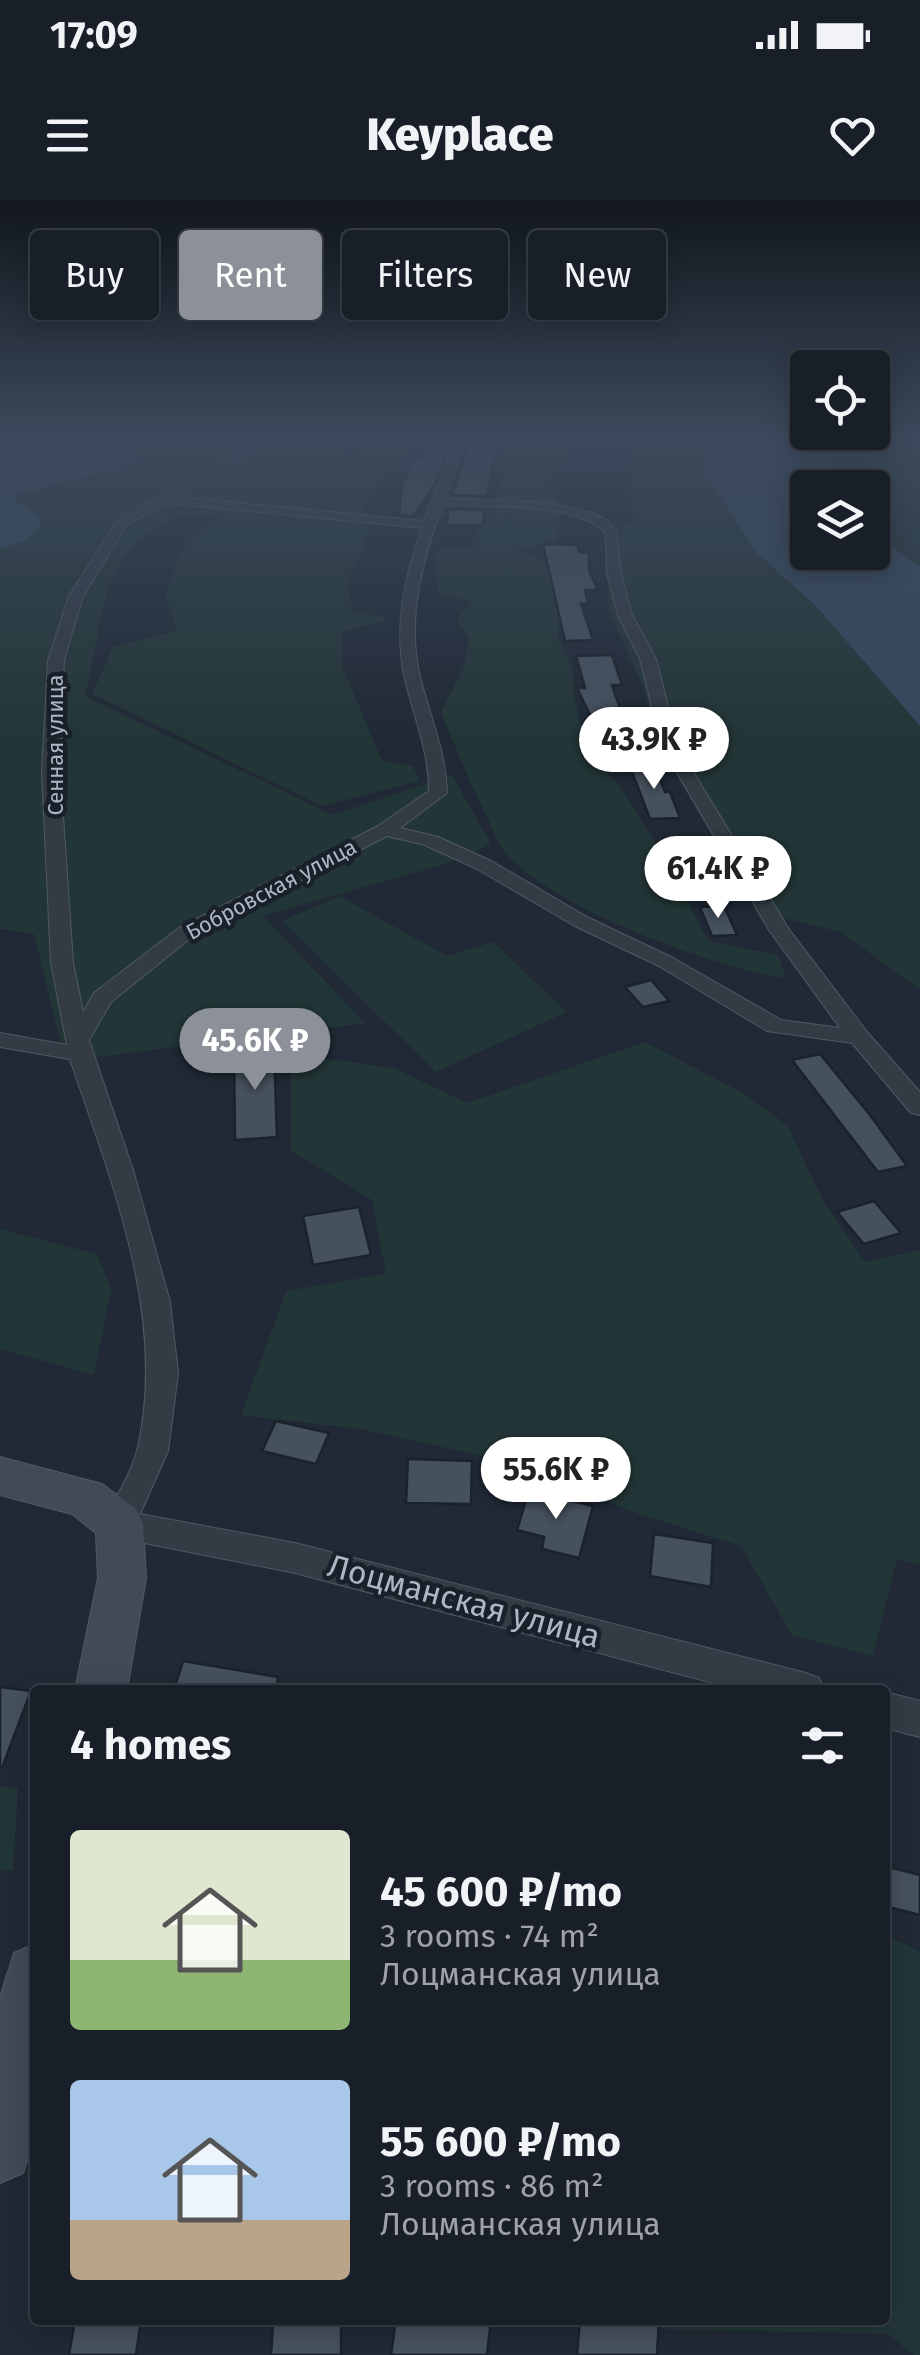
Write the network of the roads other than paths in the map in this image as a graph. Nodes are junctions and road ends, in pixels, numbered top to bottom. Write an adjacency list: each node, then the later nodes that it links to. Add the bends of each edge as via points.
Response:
1 (110, 536): 7 (street, Сенная улица, via 76,596 56,660 52,772 62,963)
2 (427, 536): 4 (street, Бобровская улица, via 409,596 408,654 439,771 438,793)
3 (612, 536): 5 (street, via 621,601 648,659 670,747 779,930)
4 (385, 830): 5 (street, Бобровская улица, via 464,855 775,1026); 7 (street, Бобровская улица, via 186,932 102,998)
5 (859, 1037): 8 (street)
6 (0, 1040): 7 (street)
7 (79, 1047): 10 (street, via 156,1302 163,1373 153,1452)
8 (920, 1107)
9 (0, 1476): 10 (street, Лоцманская улица, via 86,1498)
10 (119, 1524): 11 (street, via 122,1578); 12 (street, Лоцманская улица, via 295,1558)
11 (102, 1685)
12 (787, 1685)
13 (890, 1711): 14 (street)
14 (920, 1720)
15 (30, 1999): 16 (street)
16 (0, 2150)

